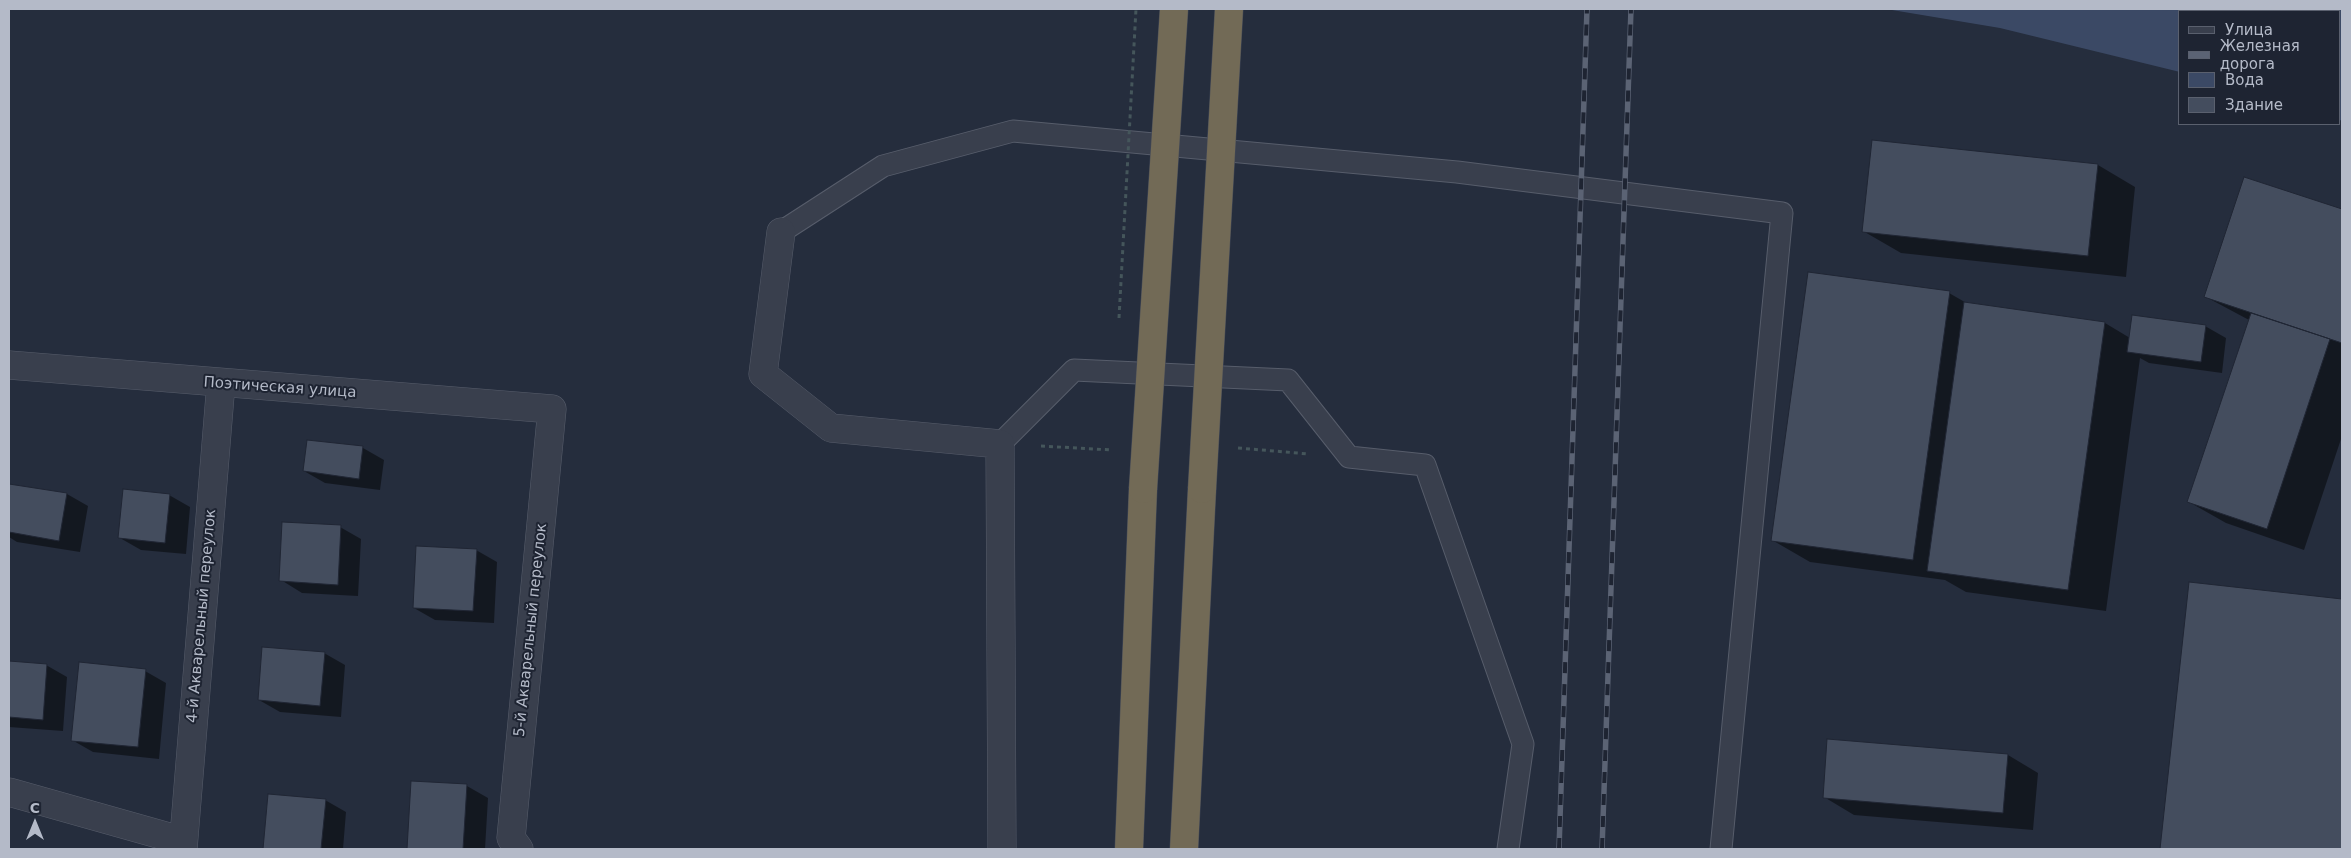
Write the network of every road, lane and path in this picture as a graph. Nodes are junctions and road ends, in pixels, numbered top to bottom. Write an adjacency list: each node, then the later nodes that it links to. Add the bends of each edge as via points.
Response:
1 (1136, 9): 5 (path, bridge)
2 (1174, 9): 17 (highway, bridge, via 1142,490)
3 (1228, 9): 18 (highway, bridge)
4 (781, 232): 10 (street, via 763,374 831,428); 20 (lane, via 883,166 1013,130 1457,172 1782,213)
5 (1119, 322)
6 (9, 365): 7 (street, Поэтическая улица)
7 (221, 383): 8 (street, Поэтическая улица); 14 (street, 4-й Акварельный переулок)
8 (552, 409): 15 (street, 5-й Акварельный переулок, via 511,838)
9 (1113, 440): 10 (path, via 1112,450)
10 (1000, 444): 12 (lane, via 1074,370 1288,380); 16 (street)
11 (1238, 448): 12 (path)
12 (1349, 457): 19 (lane, via 1425,465 1524,744)
13 (9, 792): 14 (street)
14 (183, 845)
15 (519, 849)
16 (1002, 849)
17 (1129, 849)
18 (1184, 849)
19 (1508, 849)
20 (1721, 849)

